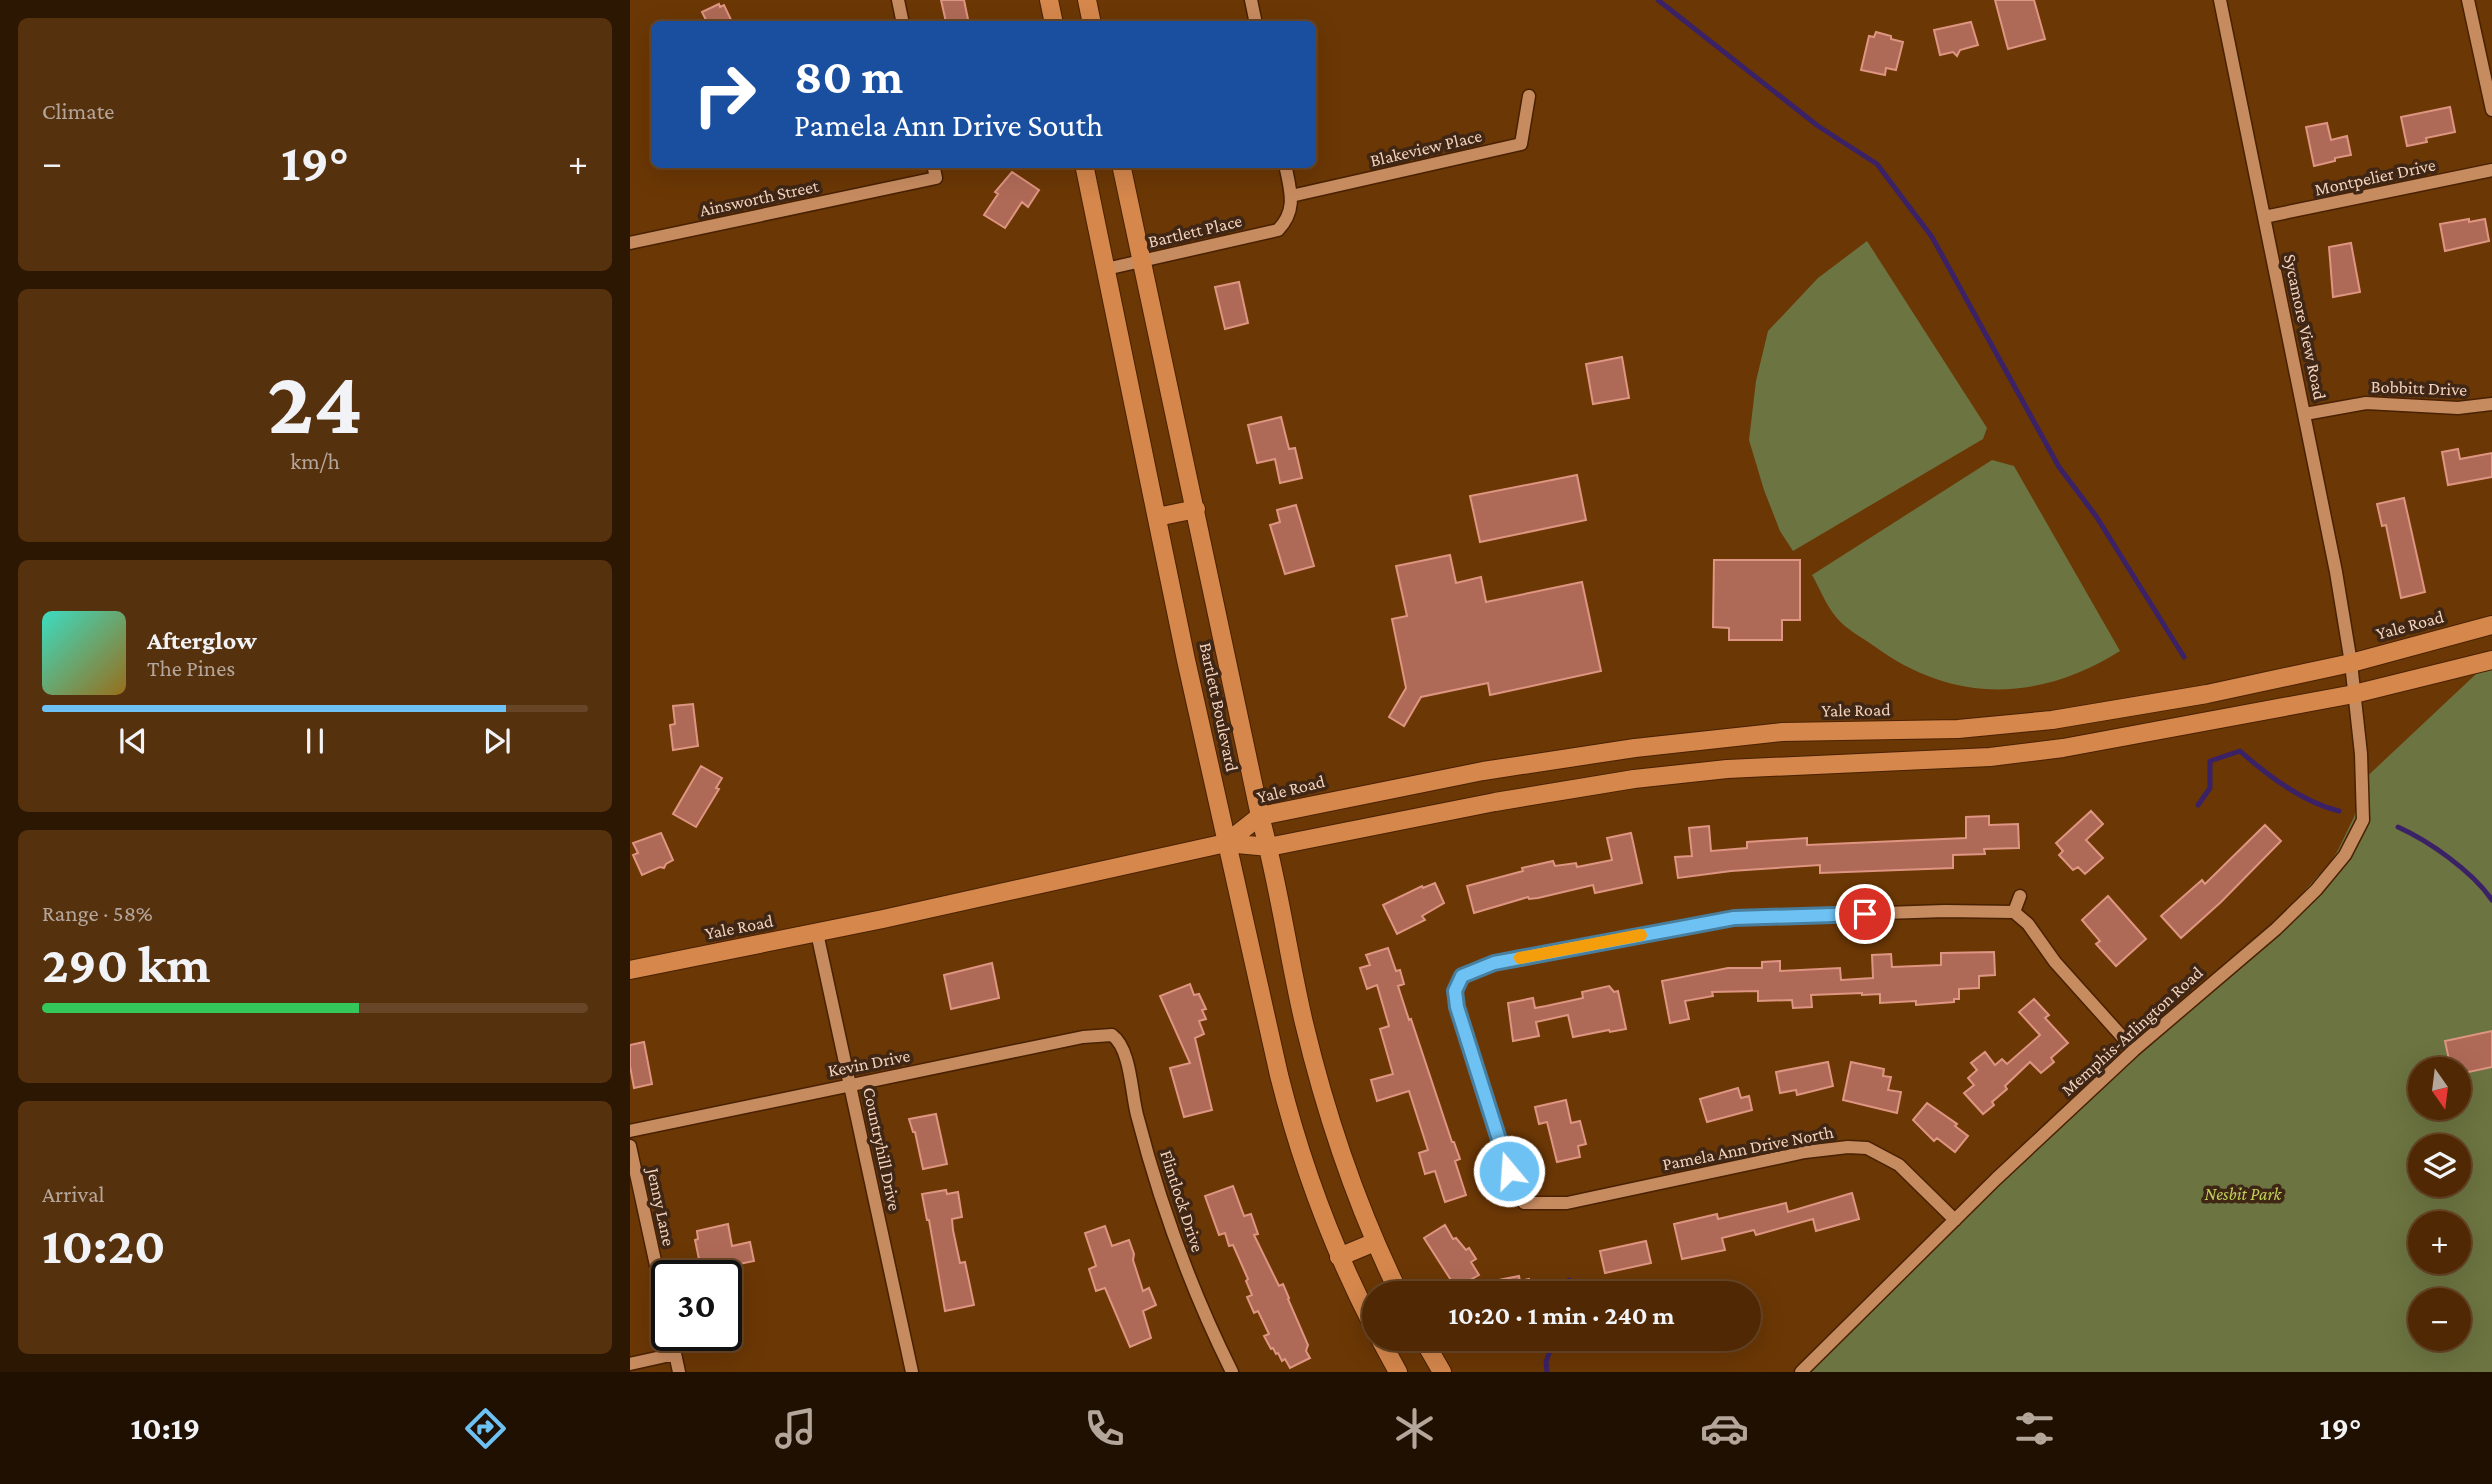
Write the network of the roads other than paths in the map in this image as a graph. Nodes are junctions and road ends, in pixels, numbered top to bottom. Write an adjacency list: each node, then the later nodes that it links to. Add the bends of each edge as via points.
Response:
1 (898, 0): 7 (street)
2 (1049, 0): 8 (main road)
3 (1087, 0): 9 (main road)
4 (1251, 0): 10 (street)
5 (2220, 0): 19 (street, Sycamore View Road)
6 (2468, 0): 12 (street)
7 (902, 21)
8 (1053, 21)
9 (1091, 21)
10 (1255, 21)
11 (1528, 96): 18 (street, Blakeview Place, via 1521,144)
12 (2492, 110)
13 (934, 168): 20 (street, Ainsworth Street, via 936,178)
14 (1085, 168): 22 (main road, Bartlett Boulevard)
15 (1122, 168): 21 (main road, Bartlett Boulevard)
16 (1286, 168): 18 (street)
17 (2492, 170): 19 (street, Montpelier Drive)
18 (1291, 196): 21 (street, Bartlett Place, via 1288,219 1278,230)
19 (2264, 217): 24 (street, Sycamore View Road)
20 (630, 243)
21 (1142, 261): 22 (street, Bartlett Place); 25 (main road, Bartlett Boulevard)
22 (1106, 270): 26 (main road, Bartlett Boulevard)
23 (2492, 404): 24 (street, Bobbitt Drive, via 2458,408 2366,403)
24 (2305, 414): 29 (street, Sycamore View Road)
25 (1196, 509): 26 (main road); 31 (main road, Bartlett Boulevard)
26 (1157, 517): 32 (main road, Bartlett Boulevard)
27 (2492, 625): 29 (main road, Yale Road)
28 (2492, 660): 30 (main road, Yale Road)
29 (2351, 663): 30 (street, Memphis-Arlington Road); 31 (main road, Yale Road, via 2052,720 1958,729 1782,732 1635,748 1483,771)
30 (2354, 694): 33 (main road, Yale Road, via 2063,748 1990,757 1727,769 1634,779); 39 (street, Memphis-Arlington Road, via 2363,820 2345,855 2276,929)
31 (1260, 816): 32 (main road, Yale Road); 33 (main road, Bartlett Boulevard)
32 (1226, 843): 33 (main road, Yale Road); 36 (main road, Yale Road); 45 (main road, Bartlett Boulevard, via 1290,1120)
33 (1269, 847): 44 (main road, Bartlett Boulevard, via 1325,1107)
34 (2020, 896): 35 (street)
35 (2014, 912): 39 (street); 43 (street, Pamela Ann Drive North, via 1734,918 1494,963 1462,976 1455,991 1509,1171 1524,1203 1567,1203 1805,1152 1849,1147 1867,1148 1899,1165)
36 (817, 933): 37 (main road, Yale Road); 40 (street, Countryhill Drive)
37 (630, 971)
38 (1115, 1037): 40 (street, Kevin Drive, via 1105,1033); 56 (street, Flintlock Drive, via 1124,1052 1165,1212)
39 (2134, 1050): 43 (street, Memphis-Arlington Road)
40 (850, 1085): 41 (street, Kevin Drive); 55 (street, Countryhill Drive)
41 (630, 1131)
42 (630, 1146): 46 (street, Jenny Lane)
43 (1955, 1220): 59 (street, Memphis-Arlington Road)
44 (1375, 1242): 45 (main road); 47 (main road, Bartlett Boulevard)
45 (1339, 1257): 48 (main road, Bartlett Boulevard)
46 (655, 1260)
47 (1393, 1281)
48 (1362, 1304)
49 (674, 1351): 52 (street)
50 (1387, 1351): 57 (main road)
51 (1430, 1351): 58 (main road)
52 (675, 1354): 53 (street); 54 (street)
53 (630, 1364)
54 (679, 1372)
55 (912, 1372)
56 (1232, 1372)
57 (1398, 1372)
58 (1442, 1372)
59 (1801, 1372)

